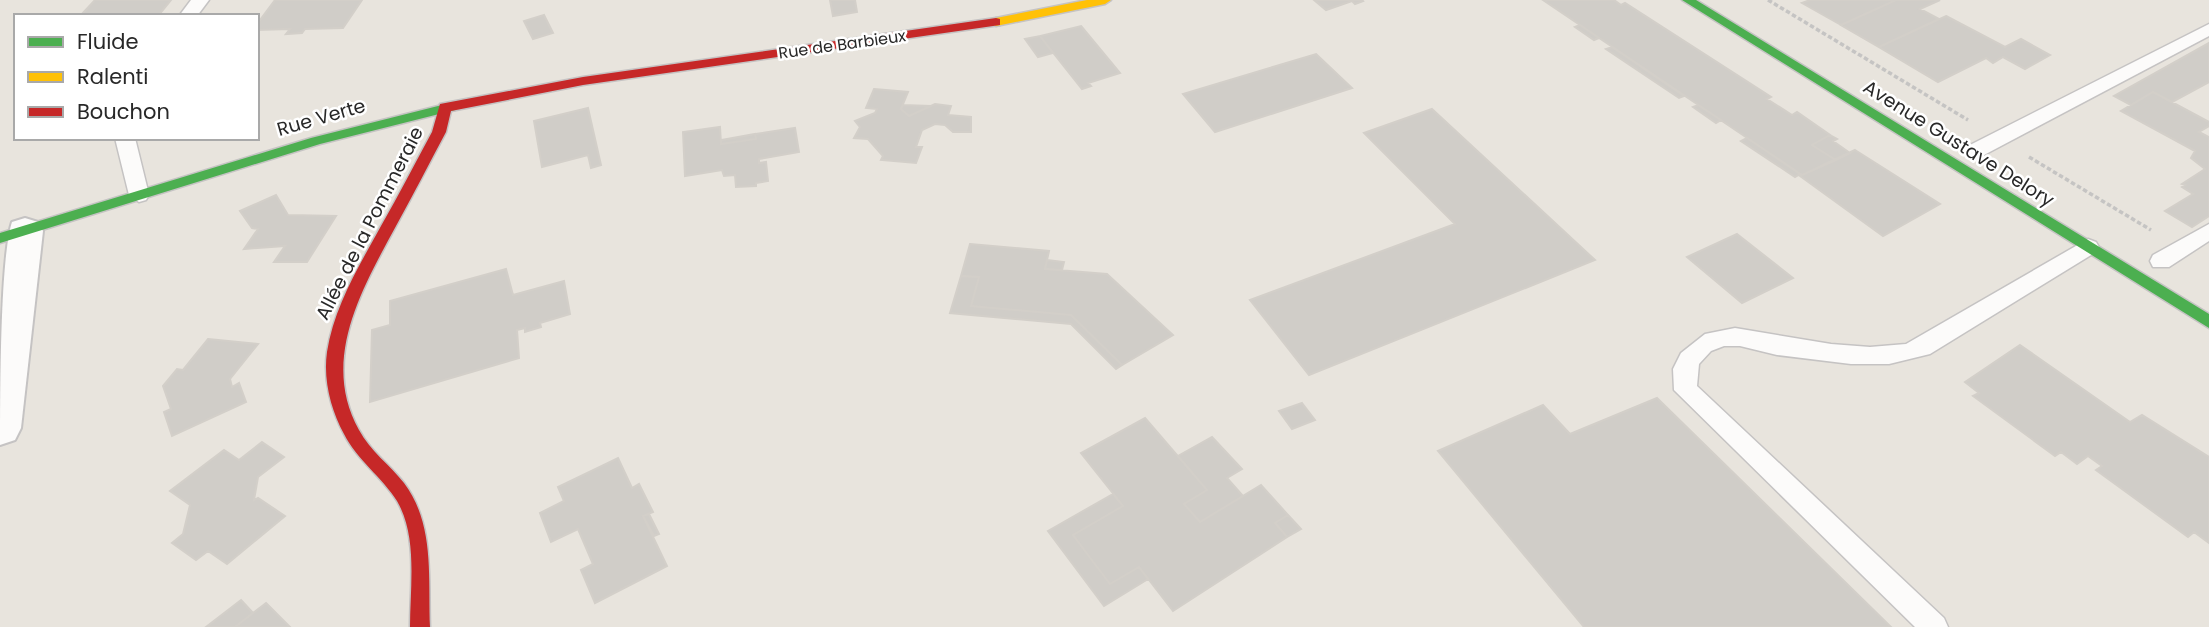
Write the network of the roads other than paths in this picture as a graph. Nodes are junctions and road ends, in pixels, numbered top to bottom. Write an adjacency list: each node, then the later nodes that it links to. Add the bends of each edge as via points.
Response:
1 (1105, 0): 4 (street, Rue de Barbieux, via 988,23)
2 (1688, 0): 11 (street, Avenue Gustave Delory)
3 (2209, 29): 7 (lane)
4 (578, 83): 5 (street, Rue Verte)
5 (445, 107): 8 (street, Rue Verte, via 258,157); 16 (street, Allée de la Pommeraie, via 439,132 343,313 332,358 343,417 358,443 410,506)
6 (125, 140): 8 (lane)
7 (1977, 150)
8 (139, 195): 10 (street, Rue Verte)
9 (2209, 231): 12 (lane)
10 (12, 234): 15 (street)
11 (2088, 247): 14 (street, Avenue Gustave Delory); 17 (lane, via 1904,355 1775,345 1734,337 1701,347 1684,365 1681,377 1686,390)
12 (2155, 258): 13 (street)
13 (2180, 273)
14 (2209, 322)
15 (0, 428)
16 (420, 627)
17 (1934, 627)

